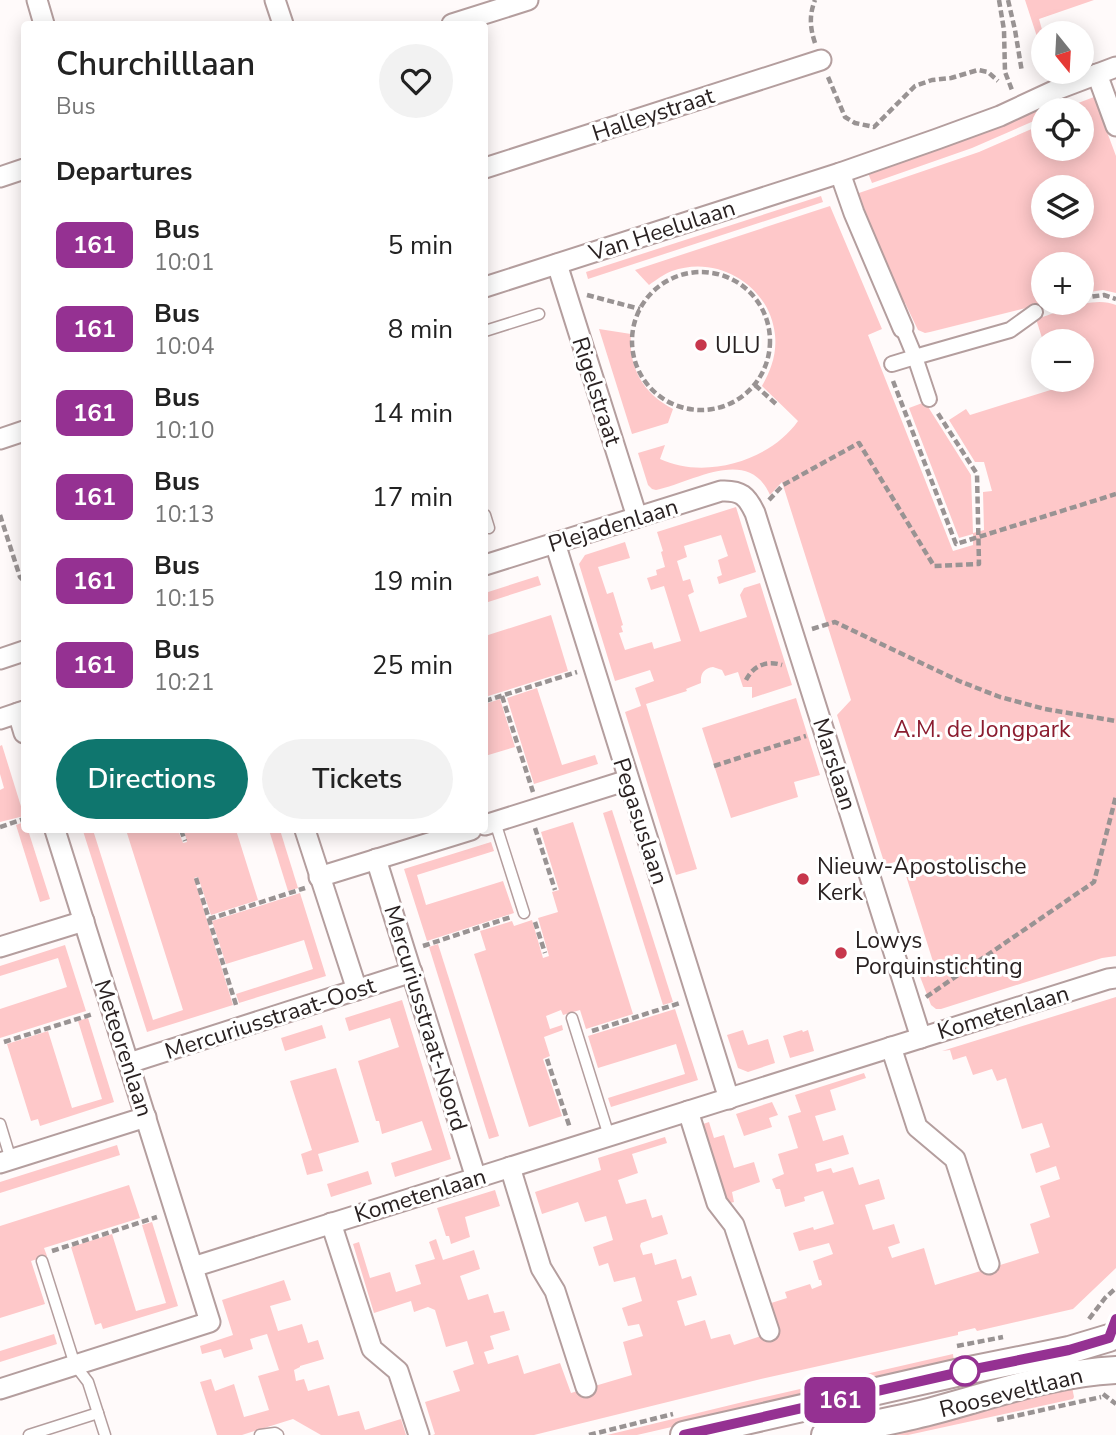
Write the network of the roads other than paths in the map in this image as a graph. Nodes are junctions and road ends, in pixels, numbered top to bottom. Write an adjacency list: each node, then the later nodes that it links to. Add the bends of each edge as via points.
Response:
1 (37, 0): 4 (street)
2 (275, 0): 5 (street)
3 (528, 0): 6 (street)
4 (43, 21)
5 (282, 21)
6 (462, 21)
7 (821, 60): 11 (street, Halleystraat)
8 (1116, 67): 9 (street, Van Heelulaan)
9 (1097, 74): 10 (street); 13 (street, Van Heelulaan, via 978,125)
10 (1116, 126)
11 (488, 168)
12 (21, 170): 14 (street)
13 (840, 173): 15 (street, Van Heelulaan); 19 (street)
14 (0, 177)
15 (557, 264): 16 (street, Van Heelulaan); 27 (street, Rigelstraat)
16 (488, 286)
17 (539, 314): 20 (lane)
18 (1031, 315): 21 (street, via 1010,330)
19 (903, 328): 21 (street)
20 (488, 330)
21 (915, 357): 22 (street); 23 (street)
22 (892, 372)
23 (929, 400)
24 (21, 433): 25 (street)
25 (0, 439)
26 (748, 501): 27 (street, Plejadenlaan, via 731,490 721,491); 48 (street, Marslaan)
27 (637, 517): 30 (street, Plejadenlaan)
28 (488, 525): 29 (lane)
29 (489, 528)
30 (555, 543): 31 (street, Plejadenlaan); 34 (street, Pegasuslaan)
31 (488, 564)
32 (21, 652): 33 (street)
33 (0, 659)
34 (628, 780): 35 (street); 51 (street, Pegasuslaan)
35 (490, 824): 41 (lane)
36 (56, 833): 42 (street, Meteorenlaan)
37 (306, 833): 40 (street)
38 (461, 833): 39 (street)
39 (376, 859): 40 (street); 44 (street, Mercuriusstraat-Noord)
40 (320, 880): 46 (street)
41 (524, 913)
42 (84, 921): 43 (street); 50 (street, Meteorenlaan)
43 (0, 947)
44 (412, 972): 46 (street, Mercuriusstraat-Oost); 58 (street, Mercuriusstraat-Noord)
45 (1116, 978): 48 (street, Kometenlaan)
46 (357, 990): 50 (street, Mercuriusstraat-Oost)
47 (572, 1018): 55 (lane)
48 (921, 1038): 49 (street, Kometenlaan)
49 (891, 1048): 51 (street, Kometenlaan); 61 (street, via 917,1127 955,1159)
50 (128, 1063): 53 (street, Meteorenlaan)
51 (729, 1098): 52 (street, Kometenlaan)
52 (688, 1111): 55 (street, Kometenlaan); 64 (street, via 717,1203 734,1225)
53 (146, 1117): 56 (street); 62 (street, Meteorenlaan)
54 (0, 1125): 56 (lane)
55 (609, 1136): 57 (street, Kometenlaan)
56 (6, 1161)
57 (510, 1167): 58 (street, Kometenlaan); 67 (street, Kometenlaan, via 541,1268 555,1291)
58 (476, 1178): 59 (street, Kometenlaan)
59 (331, 1223): 62 (street, Kometenlaan); 74 (street, Kometenlaan, via 372,1349 398,1371)
60 (42, 1261): 65 (lane)
61 (989, 1264)
62 (193, 1266): 65 (street, Meteorenlaan, via 211,1322)
63 (1112, 1328): 66 (main road, via 1109,1349); 75 (main road, Rooseveltlaan, via 1069,1350)
64 (769, 1331)
65 (75, 1365): 68 (street); 69 (lane, via 88,1382)
66 (1116, 1369): 76 (main road, Rooseveltlaan, via 1074,1374)
67 (586, 1387)
68 (0, 1389)
69 (98, 1413): 70 (lane); 71 (lane)
70 (29, 1435)
71 (105, 1435)
72 (260, 1435): 73 (lane)
73 (278, 1435)
74 (419, 1435)
75 (684, 1435)
76 (825, 1435)

